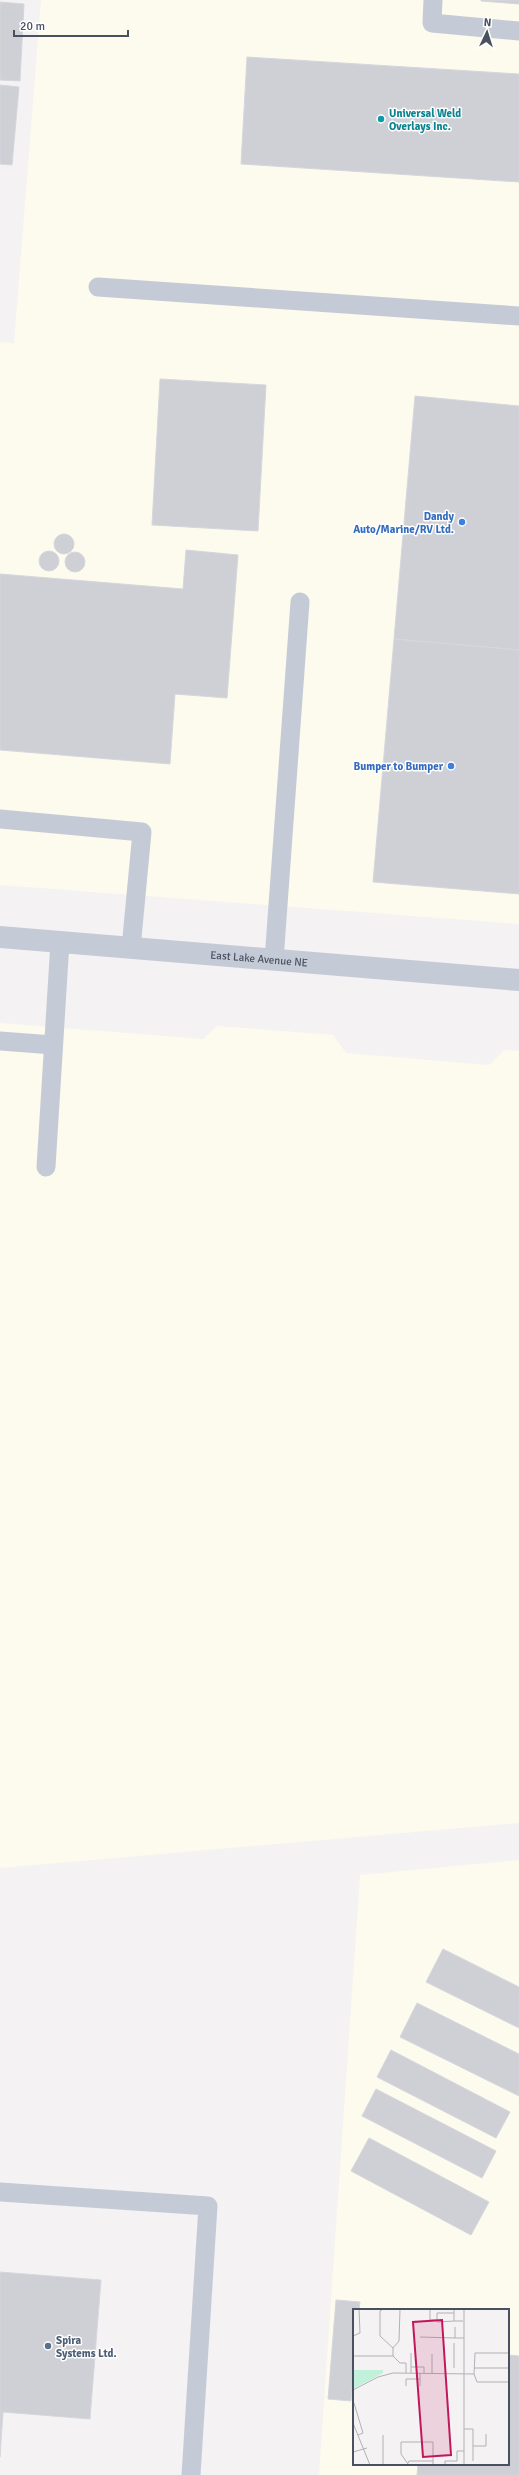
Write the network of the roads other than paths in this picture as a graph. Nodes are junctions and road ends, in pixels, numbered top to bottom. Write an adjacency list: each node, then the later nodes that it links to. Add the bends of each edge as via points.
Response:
1 (434, 0): 2 (lane, via 432,23)
2 (519, 30)
3 (98, 287): 4 (lane)
4 (519, 316)
5 (300, 602): 10 (lane)
6 (0, 819): 9 (lane, via 142,832)
7 (0, 937): 8 (street, East Lake Avenue NE)
8 (60, 942): 9 (street, East Lake Avenue NE); 13 (lane)
9 (131, 948): 10 (street, East Lake Avenue NE)
10 (274, 960): 11 (street, East Lake Avenue NE)
11 (519, 980)
12 (0, 1041): 13 (lane)
13 (53, 1045): 14 (lane)
14 (46, 1167)
15 (0, 2192): 16 (lane, via 208,2206)
16 (191, 2475)

